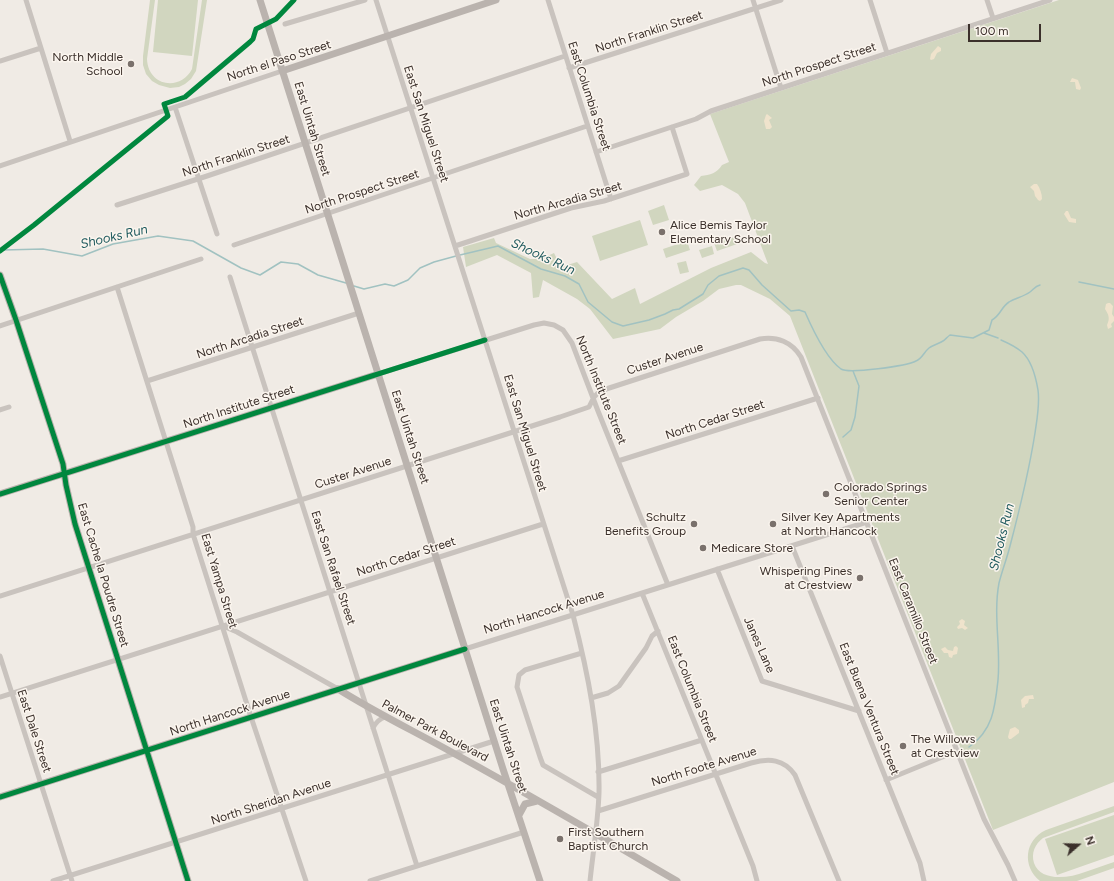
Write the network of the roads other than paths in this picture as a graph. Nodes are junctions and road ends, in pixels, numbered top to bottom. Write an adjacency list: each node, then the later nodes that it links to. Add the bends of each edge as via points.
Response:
1 (26, 0): 16 (street)
2 (260, 0): 21 (main road, East Uintah Street)
3 (365, 0): 14 (street)
4 (376, 0): 15 (street, East San Miguel Street)
5 (496, 0): 15 (main road, North el Paso Street)
6 (548, 0): 18 (street, East Columbia Street)
7 (753, 0): 12 (street)
8 (781, 0): 12 (street, North Franklin Street)
9 (870, 0): 17 (street)
10 (987, 0): 13 (street)
11 (1050, 0): 13 (street, North Prospect Street)
12 (756, 8): 20 (street, North Franklin Street); 22 (street)
13 (993, 18): 17 (street, North Prospect Street)
14 (285, 24)
15 (388, 35): 21 (main road, North el Paso Street); 24 (street, East San Miguel Street)
16 (41, 48): 19 (street); 27 (street)
17 (887, 53): 22 (street, North Prospect Street)
18 (565, 56): 20 (street, East Columbia Street); 24 (street, North Franklin Street)
19 (0, 61)
20 (569, 68): 25 (street, East Columbia Street)
21 (282, 71): 23 (street, North el Paso Street); 28 (main road, East Uintah Street)
22 (781, 88): 26 (street, North Prospect Street, via 710,111)
23 (175, 107): 27 (street, North el Paso Street); 31 (street)
24 (410, 108): 28 (street, North Franklin Street); 32 (street, East San Miguel Street)
25 (587, 126): 29 (street, East Columbia Street); 32 (street, North Prospect Street)
26 (672, 127): 29 (street, North Prospect Street); 33 (street, North Arcadia Street, via 687,174)
27 (70, 141): 30 (street, North el Paso Street)
28 (305, 143): 31 (street, North Franklin Street); 35 (main road, East Uintah Street)
29 (596, 152): 33 (street, East Columbia Street)
30 (0, 166)
31 (198, 179): 34 (street, North Franklin Street); 36 (street)
32 (433, 179): 35 (street, North Prospect Street); 38 (street, East San Miguel Street)
33 (611, 199): 38 (street, North Arcadia Street, via 571,208)
34 (117, 205)
35 (327, 214): 37 (street, North Prospect Street); 43 (main road, East Uintah Street)
36 (217, 234)
37 (234, 245)
38 (455, 246): 46 (street, East San Miguel Street)
39 (201, 259): 42 (street)
40 (0, 275): 44 (main road, East Cache la Poudre Street)
41 (230, 277): 47 (street, East San Rafael Street)
42 (117, 287): 44 (street); 50 (street, East Yampa Street)
43 (359, 313): 47 (street, North Arcadia Street); 49 (main road, East Uintah Street)
44 (16, 320): 45 (street); 60 (main road, East Cache la Poudre Street)
45 (0, 326)
46 (485, 340): 49 (street, North Institute Street); 51 (street, North Institute Street, via 539,324 559,327 572,343); 56 (street, East San Miguel Street)
47 (252, 348): 50 (street, North Arcadia Street); 54 (street, East San Rafael Street)
48 (794, 348): 51 (street, Custer Avenue, via 776,338 760,339 600,390); 52 (street, East Caramillo Street, via 801,357)
49 (378, 374): 54 (main road, North Institute Street); 59 (main road, East Uintah Street)
50 (147, 381): 57 (street, East Yampa Street)
51 (594, 397): 56 (street, Custer Avenue, via 589,407); 58 (street, North Institute Street)
52 (818, 398): 58 (street, North Cedar Street); 63 (street, East Caramillo Street)
53 (9, 407): 55 (street)
54 (272, 408): 57 (main road, North Institute Street); 62 (street, East San Rafael Street)
55 (0, 410)
56 (514, 432): 59 (street, Custer Avenue); 64 (street, East San Miguel Street)
57 (165, 442): 60 (main road, North Institute Street); 65 (street, East Yampa Street, via 193,527)
58 (618, 461): 70 (street, North Institute Street)
59 (408, 466): 62 (street, Custer Avenue); 67 (main road, East Uintah Street)
60 (65, 474): 61 (main road, North Institute Street); 68 (main road, East Cache la Poudre Street, via 72,513)
61 (0, 494)
62 (301, 500): 65 (street, Custer Avenue); 71 (street, East San Rafael Street)
63 (867, 522): 66 (street, North Hancock Avenue); 94 (street, East Caramillo Street)
64 (543, 524): 67 (street, North Cedar Street); 74 (street, East San Miguel Street)
65 (193, 534): 68 (street, Custer Avenue); 75 (street, East Yampa Street)
66 (792, 546): 69 (street, North Hancock Avenue); 87 (street, East Buena Ventura Street)
67 (437, 557): 71 (street, North Cedar Street); 77 (main road, East Uintah Street)
68 (89, 568): 73 (street, Custer Avenue); 80 (main road, East Cache la Poudre Street)
69 (717, 569): 70 (street, North Hancock Avenue); 87 (street, Janes Lane, via 762,681)
70 (668, 584): 72 (street, North Hancock Avenue)
71 (330, 591): 75 (street, North Cedar Street); 81 (street, East San Rafael Street)
72 (642, 593): 74 (street, North Hancock Avenue); 76 (street, East Columbia Street)
73 (0, 596)
74 (573, 615): 77 (street, North Hancock Avenue); 78 (street, East San Miguel Street)
75 (223, 626): 80 (street, North Cedar Street); 82 (street, Palmer Park Boulevard); 88 (street, East Yampa Street)
76 (658, 632): 85 (street, via 652,636 619,686 608,693); 91 (street, East Columbia Street)
77 (465, 648): 81 (main road, North Hancock Avenue); 92 (main road, East Uintah Street)
78 (582, 653): 85 (street, East San Miguel Street); 103 (street, via 525,670 517,684 543,764)
79 (0, 656): 83 (street, East Dale Street)
80 (118, 659): 83 (street, North Cedar Street); 93 (main road, East Cache la Poudre Street)
81 (359, 682): 82 (main road, North Hancock Avenue); 86 (street, East San Rafael Street)
82 (338, 689): 86 (main road, Palmer Park Boulevard); 88 (main road, North Hancock Avenue)
83 (12, 693): 84 (street, North Cedar Street); 100 (street, East Dale Street)
84 (0, 697)
85 (591, 698): 96 (street, East San Miguel Street)
86 (367, 707): 89 (main road, Palmer Park Boulevard); 90 (street, East San Rafael Street)
87 (859, 711): 99 (street, East Buena Ventura Street)
88 (251, 717): 93 (main road, North Hancock Avenue); 105 (street, East Yampa Street)
89 (385, 717): 90 (street, via 375,722); 95 (main road, Palmer Park Boulevard)
90 (373, 728): 98 (street, East San Rafael Street)
91 (702, 740): 96 (street); 97 (street, East Columbia Street)
92 (494, 741): 95 (street, North Sheridan Avenue); 101 (main road, East Uintah Street)
93 (147, 750): 100 (main road, North Hancock Avenue); 110 (main road, East Cache la Poudre Street)
94 (957, 752): 99 (street); 123 (street, East Caramillo Street, via 988,827)
95 (454, 753): 98 (street, North Sheridan Avenue); 101 (main road, Palmer Park Boulevard)
96 (598, 772): 103 (street, East San Miguel Street)
97 (716, 774): 106 (street, North Foote Avenue); 120 (street, East Columbia Street, via 754,866); 121 (street, North Foote Avenue, via 763,760 778,761 788,766 797,779)
98 (388, 775): 105 (street, North Sheridan Avenue); 111 (street, East San Rafael Street)
99 (886, 780): 122 (street, East Buena Ventura Street, via 922,868)
100 (41, 784): 102 (main road, North Hancock Avenue); 112 (street, East Dale Street)
101 (508, 784): 104 (main road, Palmer Park Boulevard); 107 (main road, East Uintah Street)
102 (0, 797)
103 (598, 797): 106 (street, East San Miguel Street)
104 (537, 801): 107 (main road, via 525,804); 109 (main road, Palmer Park Boulevard)
105 (282, 809): 110 (street, North Sheridan Avenue); 115 (street, East Yampa Street)
106 (598, 811): 109 (street, East San Miguel Street)
107 (519, 815): 108 (main road, East Uintah Street)
108 (524, 832): 111 (street); 117 (main road, East Uintah Street)
109 (595, 834): 118 (street, East San Miguel Street); 119 (main road, Palmer Park Boulevard)
110 (176, 842): 112 (street, North Sheridan Avenue); 114 (main road, East Cache la Poudre Street)
111 (417, 866): 116 (street)
112 (71, 878): 113 (street, North Sheridan Avenue)
113 (53, 881)
114 (188, 881)
115 (306, 881)
116 (370, 881)
117 (540, 881)
118 (590, 881)
119 (677, 881)
120 (757, 881)
121 (839, 881)
122 (924, 881)
123 (1015, 881)

